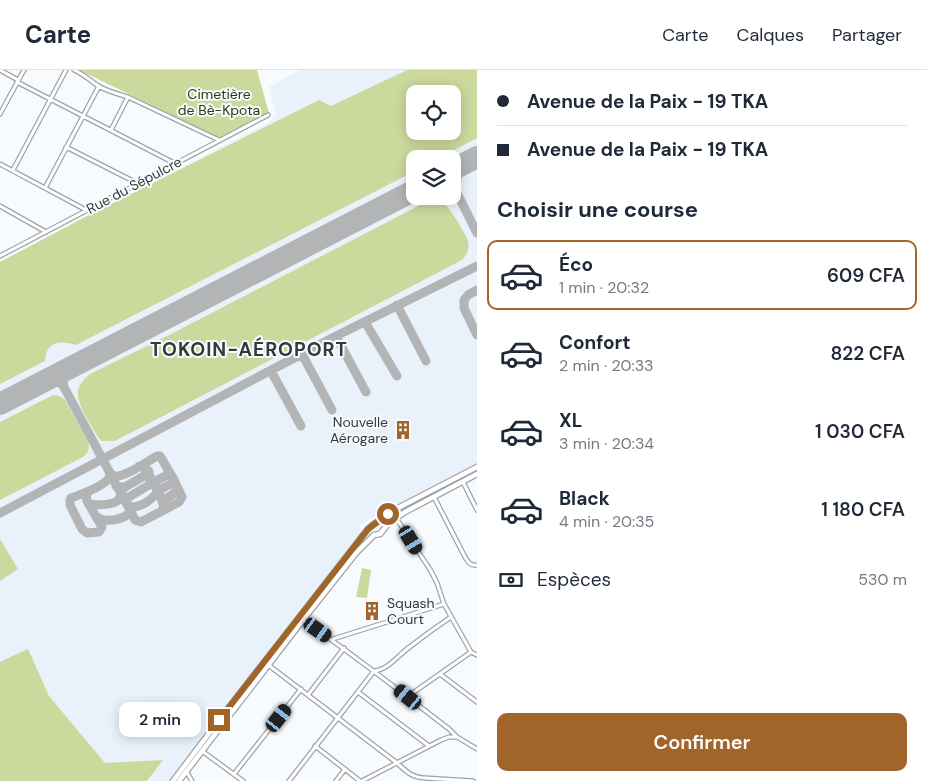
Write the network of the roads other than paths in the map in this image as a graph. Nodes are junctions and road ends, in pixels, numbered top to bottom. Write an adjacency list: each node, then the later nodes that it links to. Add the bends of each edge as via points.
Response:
1 (0, 70): 5 (street)
2 (24, 70): 5 (street)
3 (66, 70): 8 (street)
4 (74, 70): 6 (street)
5 (18, 81): 8 (street); 9 (street)
6 (99, 86): 7 (street); 11 (street)
7 (128, 97): 12 (street); 13 (street)
8 (51, 99): 11 (street); 17 (street)
9 (0, 114)
10 (268, 115): 13 (street, Rue du Sépulcre)
11 (83, 116): 12 (street); 14 (street)
12 (111, 130): 16 (street)
13 (219, 140): 16 (street, Rue du Sépulcre)
14 (66, 147): 18 (street); 19 (street)
15 (0, 164): 17 (street)
16 (176, 164): 18 (street, Rue du Sépulcre)
17 (13, 170): 19 (street)
18 (138, 184): 21 (street, Rue du Sépulcre)
19 (45, 188): 21 (street)
20 (0, 206): 22 (street)
21 (86, 210): 22 (street, Rue du Sépulcre)
22 (47, 232): 24 (street, Rue du Sépulcre)
23 (0, 249): 24 (street)
24 (6, 253): 25 (street, Rue du Sépulcre)
25 (0, 256)
26 (477, 467): 40 (main road, via 374,524)
27 (477, 474): 28 (main road)
28 (463, 481): 29 (main road); 30 (street)
29 (434, 496): 31 (main road); 32 (street, via 465,557 472,566)
30 (477, 510)
31 (396, 518): 33 (street, via 431,571); 35 (main road, via 356,553)
32 (477, 565)
33 (444, 604): 34 (street); 36 (street)
34 (451, 617): 38 (street); 42 (street, via 392,662)
35 (303, 620): 36 (street); 41 (main road)
36 (333, 640): 37 (street)
37 (344, 648): 42 (street); 46 (street)
38 (471, 652): 39 (street); 43 (street)
39 (477, 655)
40 (264, 662): 41 (street); 50 (main road)
41 (269, 665): 44 (street); 51 (main road)
42 (374, 671): 45 (street); 47 (street)
43 (440, 674): 47 (street); 48 (street)
44 (301, 690): 46 (street); 60 (street)
45 (358, 692): 49 (street); 54 (street)
46 (308, 695): 49 (street)
47 (408, 697): 52 (street)
48 (477, 702)
49 (338, 717): 53 (street); 57 (street)
50 (212, 729): 51 (main road); 58 (main road)
51 (216, 733): 56 (main road)
52 (457, 737): 54 (street, via 445,738); 55 (street)
53 (315, 746): 59 (street); 65 (street)
54 (429, 746): 57 (street)
55 (477, 749)
56 (202, 750): 58 (main road); 60 (street)
57 (396, 763): 67 (street); 68 (street, via 419,778)
58 (185, 769): 61 (main road); 62 (main road); 63 (street)
59 (345, 769): 66 (street); 67 (street)
60 (234, 774): 64 (street)
61 (173, 781)
62 (179, 781)
63 (192, 781)
64 (243, 781)
65 (289, 781)
66 (336, 781)
67 (361, 781)
68 (473, 781)

